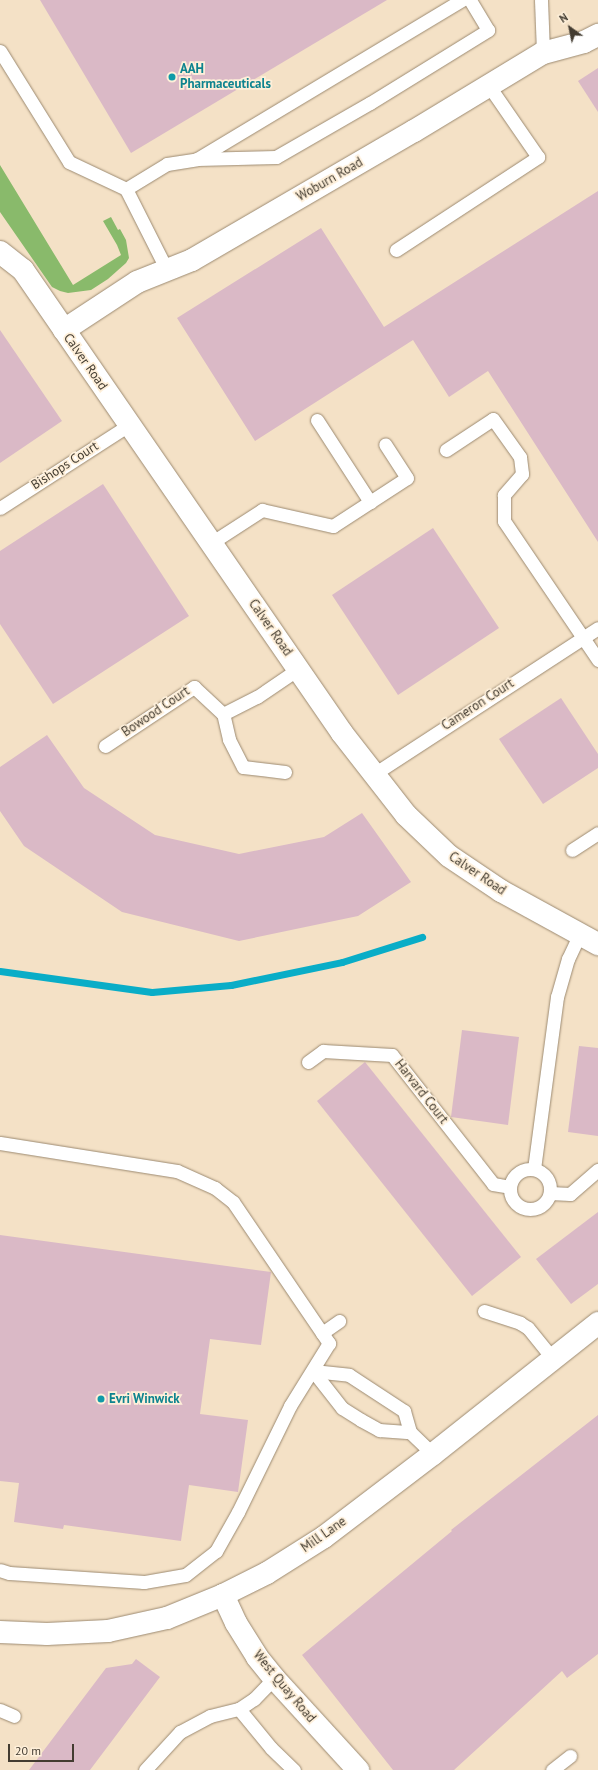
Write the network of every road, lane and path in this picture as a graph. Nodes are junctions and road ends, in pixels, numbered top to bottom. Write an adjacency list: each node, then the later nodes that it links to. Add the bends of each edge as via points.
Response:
1 (462, 0): 8 (lane)
2 (470, 0): 8 (lane, via 488,30 364,106 276,156)
3 (541, 0): 6 (lane)
4 (598, 35): 6 (street, Woburn Road, via 584,42)
5 (0, 51): 9 (lane, via 69,162)
6 (543, 53): 7 (street, Woburn Road)
7 (489, 86): 10 (lane, via 538,157); 12 (street, Woburn Road, via 192,260)
8 (197, 159): 9 (lane, via 167,164)
9 (126, 190): 12 (lane)
10 (396, 250)
11 (0, 252): 13 (street, Calver Road, via 23,270)
12 (167, 270): 13 (street, Woburn Road, via 137,282)
13 (64, 330): 15 (street, Calver Road)
14 (317, 420): 18 (lane)
15 (129, 425): 19 (lane, Bishops Court); 20 (street, Calver Road)
16 (385, 444): 18 (lane, via 407,478)
17 (446, 450): 22 (lane, via 493,419 520,457 522,474 504,495 504,521)
18 (370, 502): 20 (lane, via 333,526 262,510)
19 (0, 508)
20 (212, 543): 24 (street, Calver Road)
21 (598, 628): 22 (lane, Cameron Court)
22 (583, 638): 23 (lane); 28 (lane, Cameron Court)
23 (598, 660)
24 (298, 669): 25 (lane, via 257,697); 28 (street, Calver Road)
25 (223, 714): 26 (lane, Bowood Court, via 194,687); 27 (lane, via 229,739 243,767)
26 (105, 746)
27 (285, 772)
28 (374, 774): 31 (street, Calver Road, via 406,815 449,856 501,891)
29 (598, 833): 30 (lane)
30 (572, 850)
31 (588, 939): 34 (lane, via 568,959 557,996)
32 (308, 1062): 36 (lane, Harvard Court, via 323,1051 392,1055 493,1184)
33 (0, 1143): 41 (lane, via 177,1171 215,1188 233,1202)
34 (534, 1169): 36 (lane, via 521,1171 514,1176); 37 (lane, via 547,1177)
35 (598, 1170): 37 (lane, via 570,1194)
36 (510, 1187): 37 (lane, via 514,1201 519,1206 529,1209 538,1208 546,1202)
37 (550, 1194)
38 (484, 1311): 42 (lane, via 524,1326)
39 (339, 1321): 41 (lane)
40 (598, 1323): 42 (street, Mill Lane)
41 (322, 1333): 43 (lane, via 329,1343)
42 (553, 1359): 45 (street, Mill Lane)
43 (313, 1371): 44 (lane, via 342,1408 361,1420 379,1430); 44 (lane, via 349,1375 377,1392 404,1411); 46 (lane, via 290,1406 216,1551 185,1575 144,1582 9,1573)
44 (410, 1432): 45 (lane)
45 (433, 1454): 47 (street, Mill Lane, via 324,1537 267,1573)
46 (0, 1570)
47 (223, 1595): 48 (street, Mill Lane, via 167,1618 108,1631 47,1634); 49 (street, West Quay Road, via 244,1637)
48 (0, 1632)
49 (274, 1678): 50 (lane, via 254,1699); 56 (street, West Quay Road)
50 (239, 1709): 54 (lane, via 210,1716 180,1732); 55 (lane, via 271,1748)
51 (0, 1710): 52 (lane)
52 (14, 1716)
53 (570, 1756): 57 (lane)
54 (145, 1770)
55 (294, 1770)
56 (358, 1770)
57 (552, 1770)

